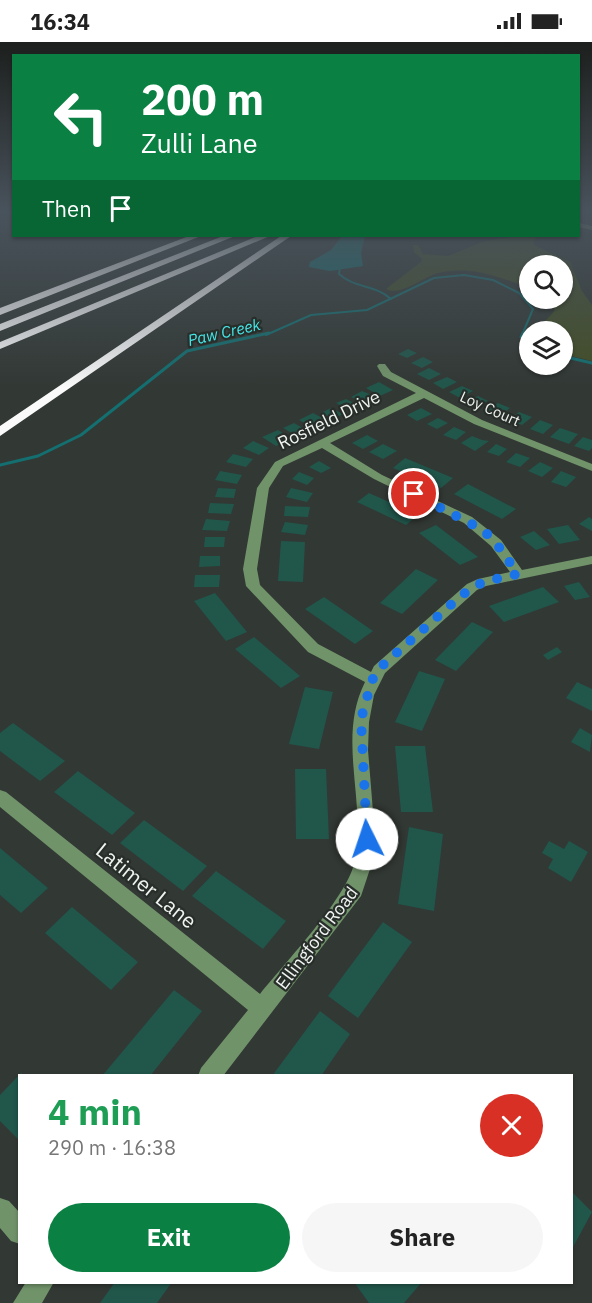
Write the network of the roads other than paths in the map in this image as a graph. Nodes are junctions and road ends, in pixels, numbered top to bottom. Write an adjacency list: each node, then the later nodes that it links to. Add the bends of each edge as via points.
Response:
1 (95, 270): 6 (highway)
2 (108, 270): 7 (highway)
3 (145, 270): 8 (highway)
4 (184, 270): 9 (highway)
5 (232, 270): 12 (highway)
6 (0, 302)
7 (0, 312)
8 (0, 328)
9 (0, 348)
10 (382, 366): 11 (street, Loy Court, via 387,374)
11 (423, 394): 13 (street, Rosfield Drive); 14 (street, Loy Court, via 478,422)
12 (0, 432)
13 (322, 443): 16 (street, via 378,477 483,530); 17 (street, Rosfield Drive, via 279,464 267,478 249,577 259,595 313,648)
14 (592, 468)
15 (591, 562): 16 (street, Ellingford Road)
16 (518, 574): 17 (street, Ellingford Road, via 483,582 462,595 384,664)
17 (372, 680): 19 (street, Ellingford Road, via 361,719 367,839 362,874 354,890)
18 (0, 797): 19 (street, Latimer Lane)
19 (263, 1009): 20 (street, Ellingford Road)
20 (211, 1074)
21 (0, 1210): 22 (street)
22 (18, 1230)
23 (40, 1284): 24 (street)
24 (26, 1303)

